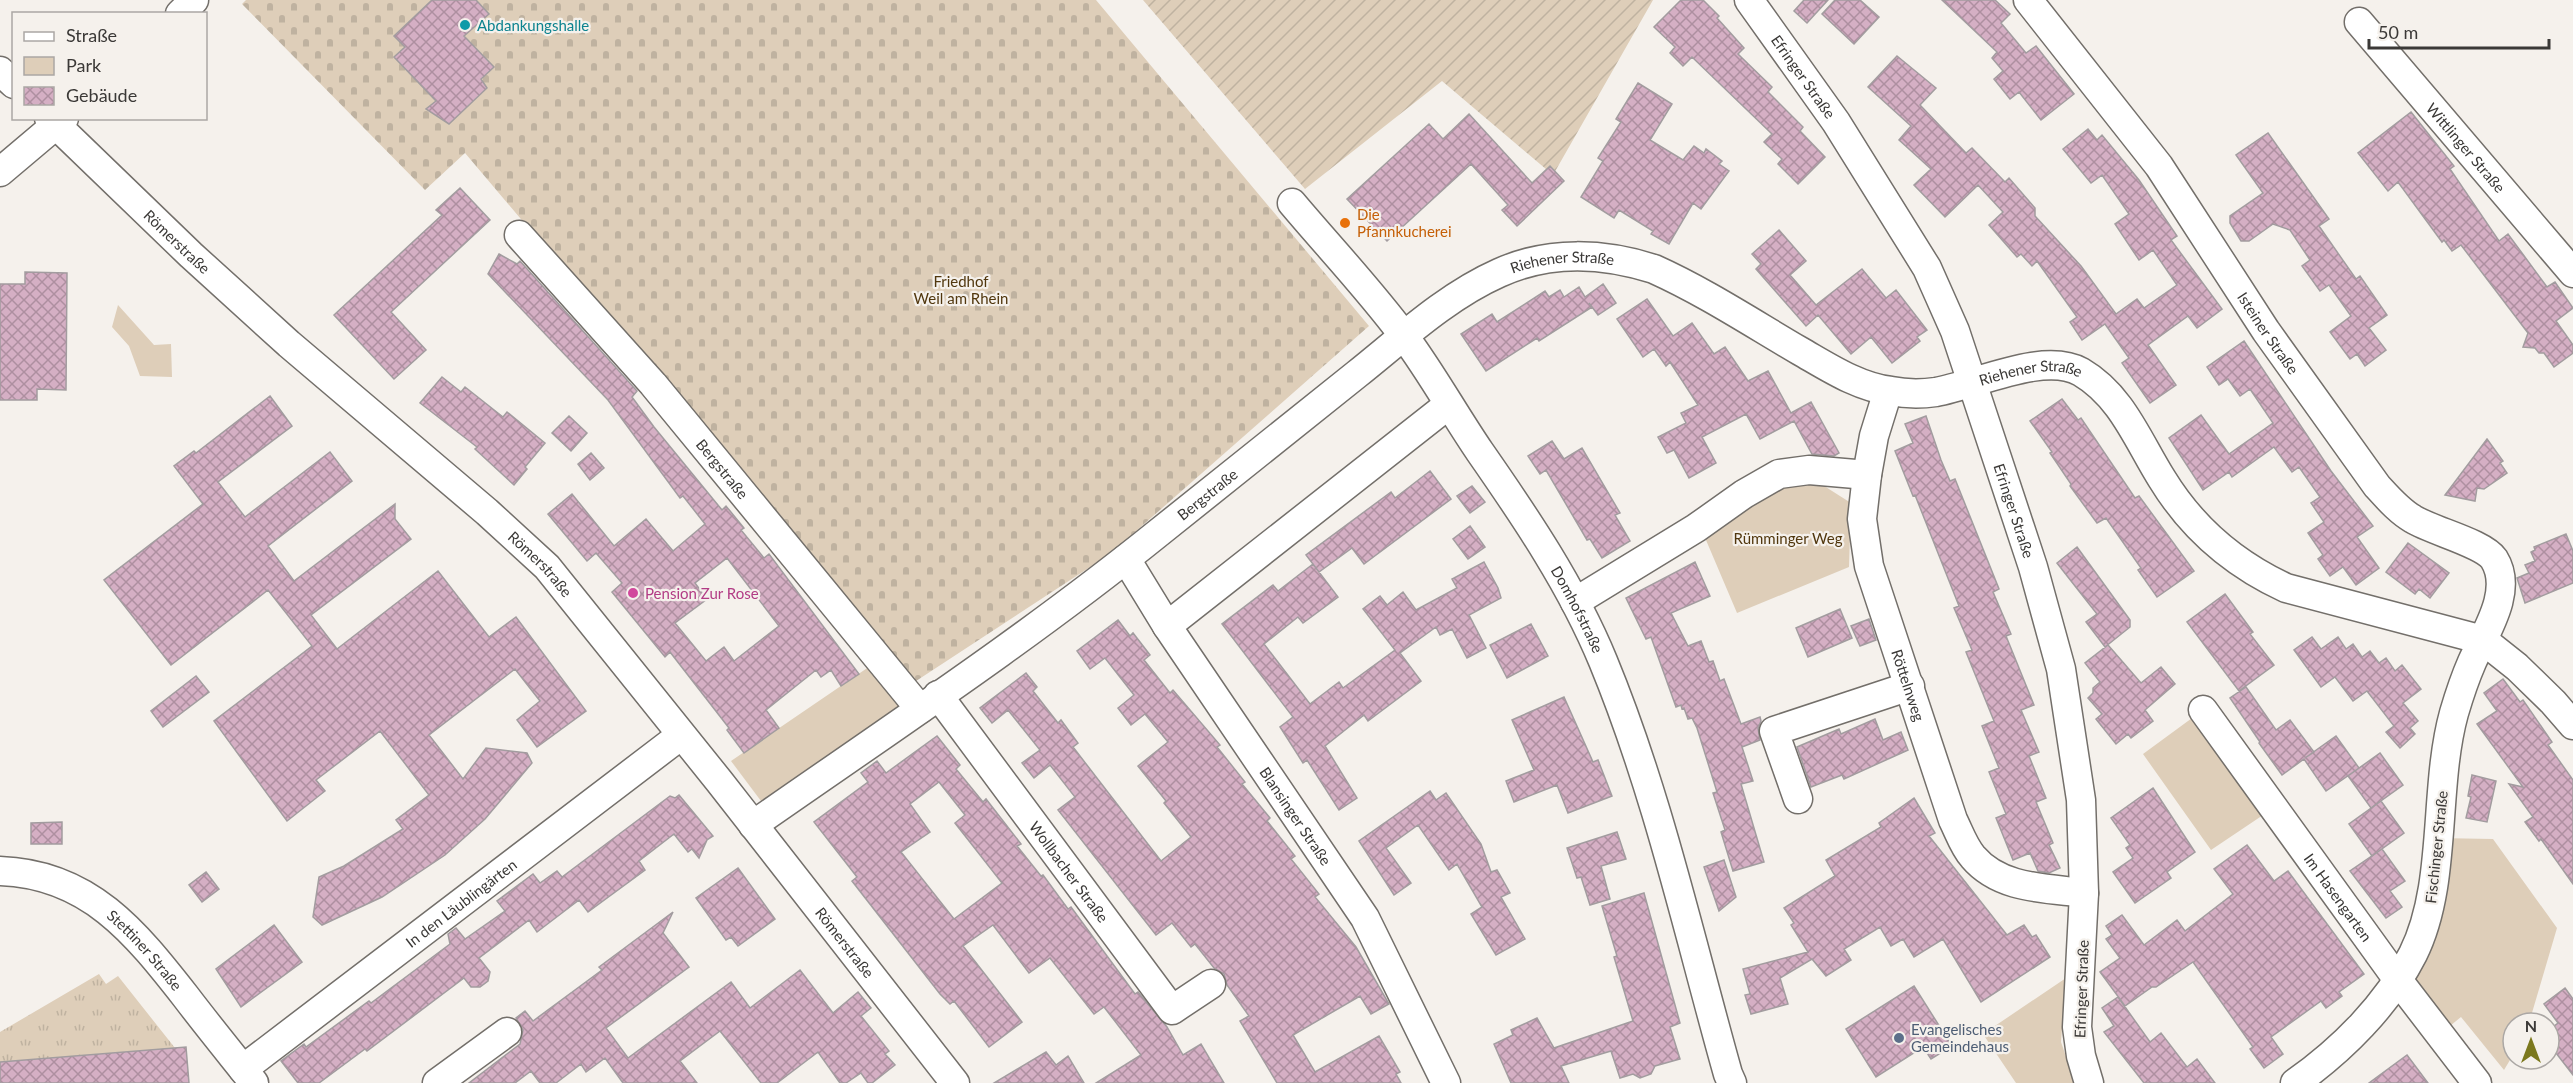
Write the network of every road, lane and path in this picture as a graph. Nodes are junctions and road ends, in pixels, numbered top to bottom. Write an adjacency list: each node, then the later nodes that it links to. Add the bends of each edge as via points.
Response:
1 (194, 0): 4 (street)
2 (1749, 0): 14 (street, Efringer Straße, via 1836,122 1927,268 1955,331)
3 (2028, 0): 21 (street, Isteiner Straße, via 2159,166 2266,331 2377,486 2413,519 2482,549 2493,559 2500,592)
4 (182, 12)
5 (2359, 21): 12 (street, Wittlinger Straße)
6 (0, 71): 7 (street)
7 (12, 82)
8 (56, 121): 9 (street); 26 (street, Römerstraße, via 289,344 547,567)
9 (0, 172)
10 (1292, 202): 13 (street, Domhofstraße)
11 (519, 235): 23 (street, Bergstraße)
12 (2573, 273)
13 (1404, 336): 15 (street, Riehener Straße, via 1459,295 1500,272 1543,259 1583,256 1629,261 1654,269 1844,375); 16 (street, Domhofstraße); 18 (street, Bergstraße)
14 (1971, 384): 15 (street, Riehener Straße, via 1934,392); 21 (street, Riehener Straße, via 2051,365 2078,370 2103,386 2188,516 2235,560 2286,588); 30 (street, Efringer Straße, via 2033,567 2061,669 2081,800)
15 (1888, 391): 17 (street, Röttelnweg)
16 (1448, 405): 19 (street, Domhofstraße, via 1540,539); 20 (street)
17 (1867, 475): 19 (street, via 1809,470 1779,474); 22 (street, Röttelnweg, via 1862,519 1869,566)
18 (1126, 559): 20 (street, Blansinger Straße); 23 (street, Bergstraße)
19 (1575, 602): 36 (street, Domhofstraße, via 1603,660 1657,820)
20 (1167, 626): 39 (street, Blansinger Straße, via 1365,918)
21 (2483, 640): 25 (street, Riehener Straße, via 2546,695); 31 (street, Fischinger Straße, via 2462,687 2450,734 2429,914)
22 (1910, 686): 27 (street, via 1774,731); 30 (street, Röttelnweg, via 1953,820 1972,856 1994,876 2012,883)
23 (929, 702): 28 (street, Bergstraße); 32 (street, Wollbacher Straße, via 1172,1010)
24 (2203, 710): 31 (street, Im Hasengarten)
25 (2573, 725)
26 (680, 736): 28 (street, Römerstraße); 35 (street, In den Läublingärten)
27 (1798, 799)
28 (753, 825): 38 (street, Römerstraße)
29 (0, 871): 35 (street, Stettiner Straße, via 20,872 64,884 102,905 141,940)
30 (2084, 893): 40 (street, Efringer Straße, via 2077,1027 2080,1056)
31 (2398, 980): 34 (street, Fischinger Straße); 42 (street, Im Hasengarten)
32 (1210, 984)
33 (507, 1032): 37 (street)
34 (2329, 1074): 41 (street, Fischinger Straße)
35 (249, 1076)
36 (1722, 1080)
37 (437, 1083)
38 (955, 1083)
39 (1446, 1083)
40 (2089, 1083)
41 (2295, 1083)
42 (2477, 1083)

